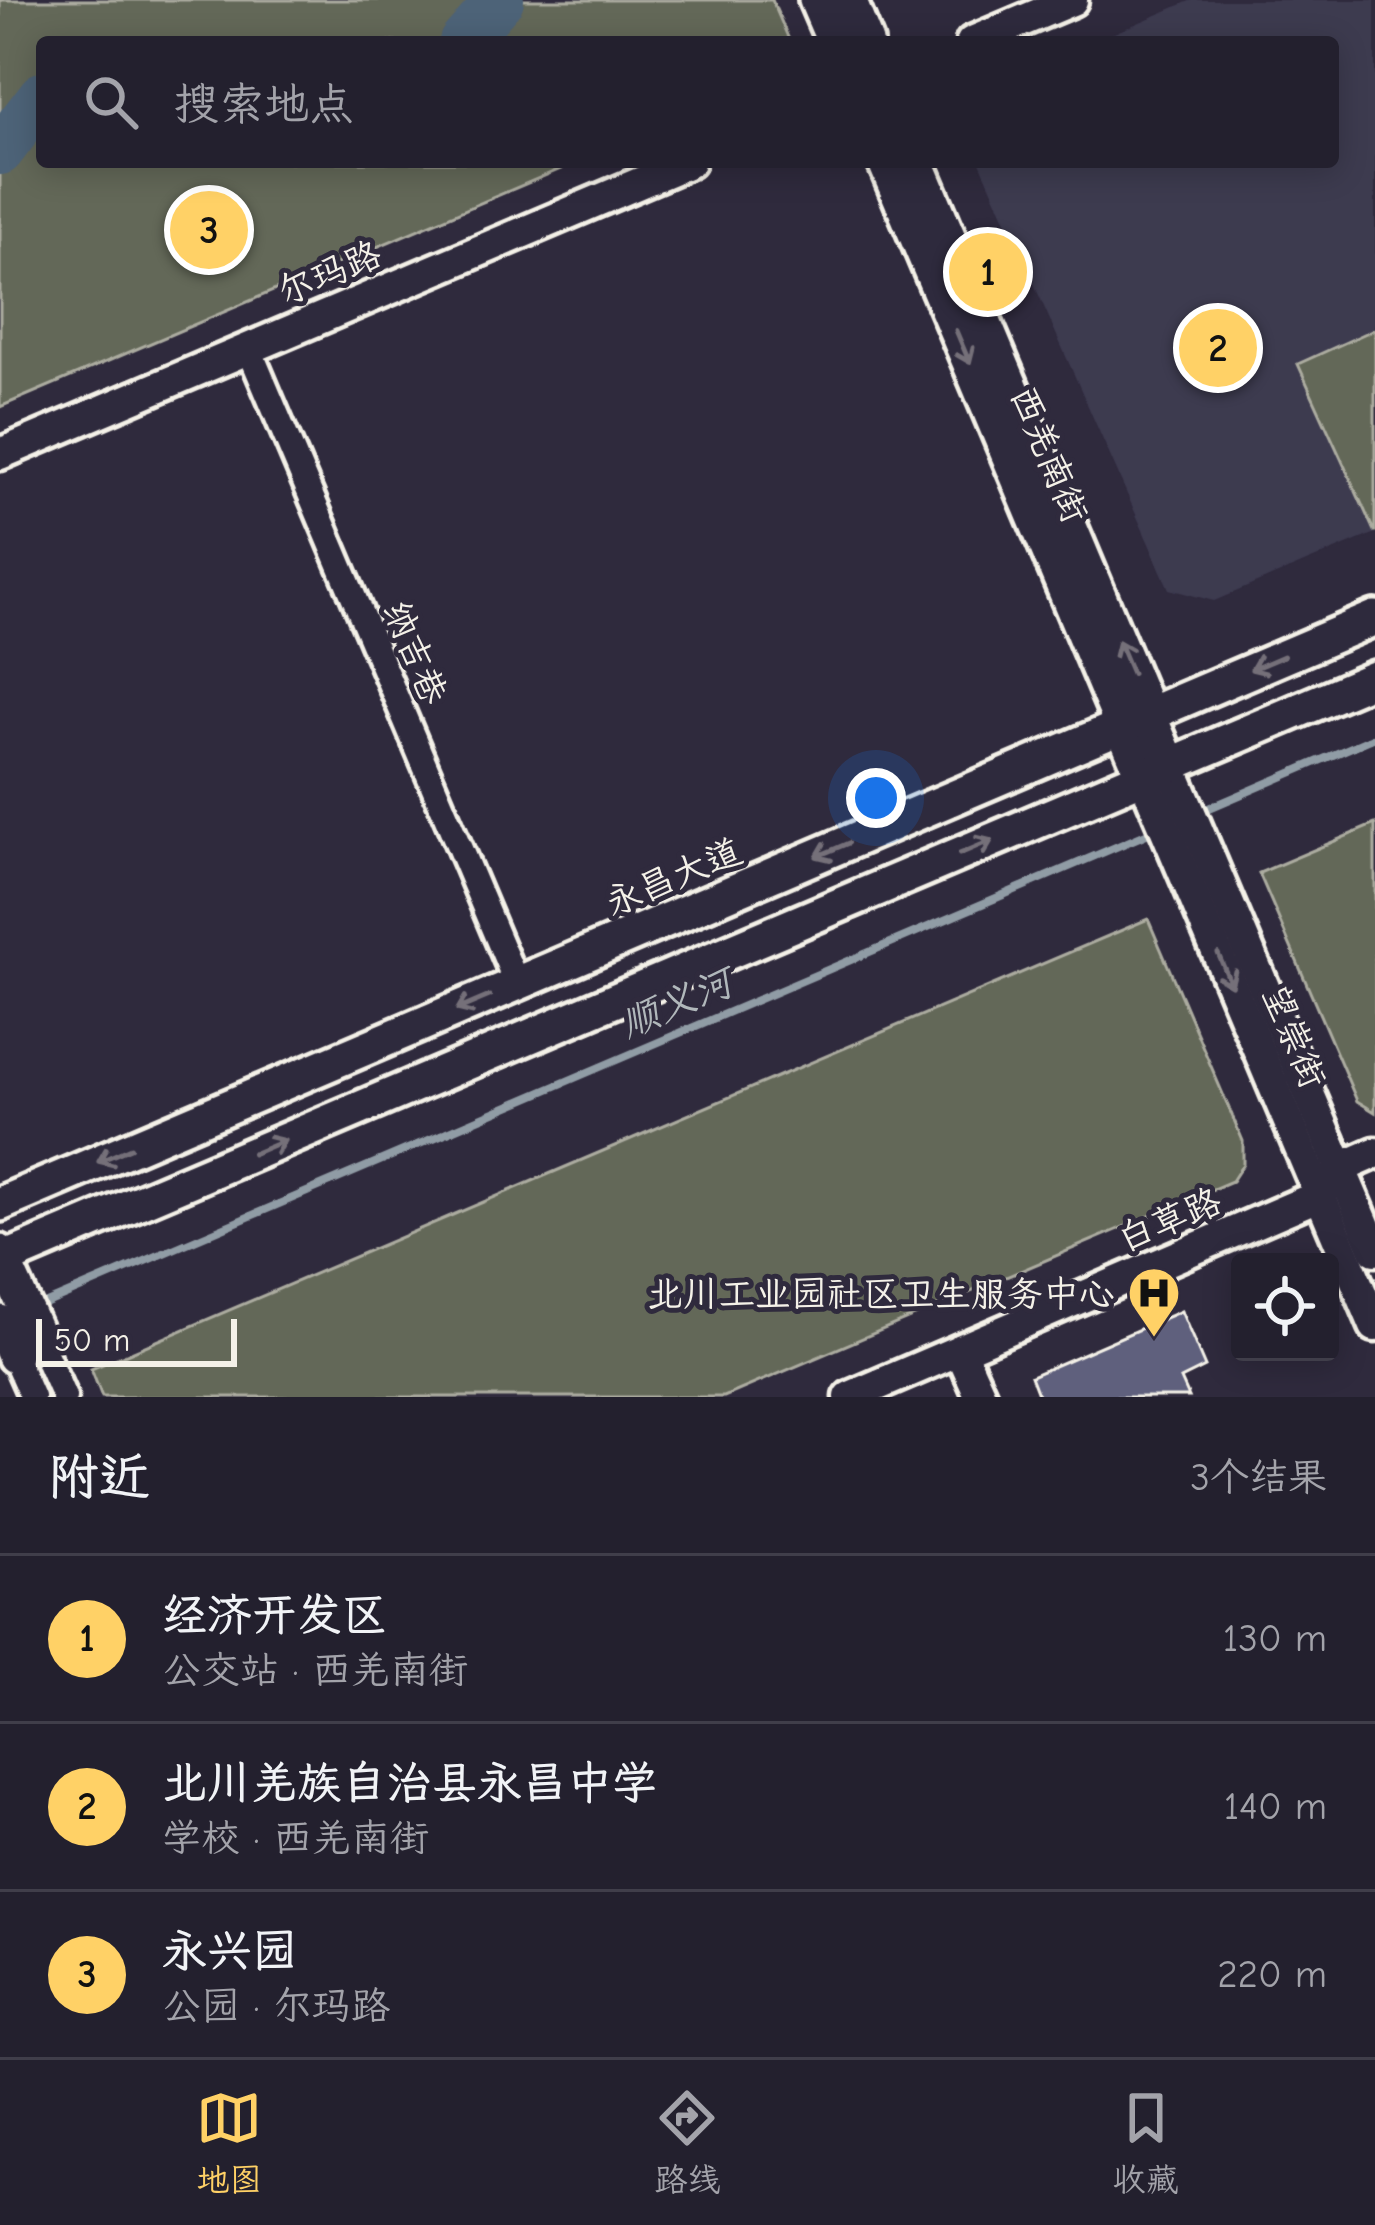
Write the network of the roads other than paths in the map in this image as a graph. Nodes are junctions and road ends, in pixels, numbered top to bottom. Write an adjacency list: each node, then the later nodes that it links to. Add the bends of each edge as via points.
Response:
1 (816, 0): 4 (main road)
2 (848, 0): 5 (main road)
3 (1072, 0): 6 (street)
4 (831, 36)
5 (863, 36)
6 (986, 36)
7 (675, 168): 10 (street, 尔玛路)
8 (888, 168): 14 (main road, 西羌南街, one-way to 14)
9 (919, 168): 14 (main road, 西羌南街, one-way to 9)
10 (249, 349): 11 (street, 尔玛路); 17 (street, 纳吉巷)
11 (0, 454)
12 (1375, 618): 14 (main road, 永昌大道, one-way to 14)
13 (1375, 678): 15 (main road)
14 (1136, 721): 15 (main road, 西羌南街); 17 (main road, 永昌大道, one-way to 17)
15 (1163, 784): 16 (street, 望崇街); 23 (main road, one-way to 15)
16 (1194, 856): 19 (street, 望崇街); 20 (street, 望崇街, one-way to 20)
17 (517, 984): 21 (main road, 永昌大道, one-way to 21)
18 (1375, 1153): 19 (street)
19 (1357, 1183): 20 (street); 22 (street, 望崇街)
20 (1320, 1195): 25 (street, 望崇街); 27 (street, 白草路)
21 (0, 1204)
22 (1375, 1250)
23 (6, 1266): 26 (main road)
24 (0, 1322): 26 (main road)
25 (1375, 1327)
26 (28, 1350): 28 (street); 29 (street)
27 (960, 1350): 30 (street, 白草路); 31 (street)
28 (32, 1397)
29 (64, 1397)
30 (850, 1397)
31 (981, 1397)

